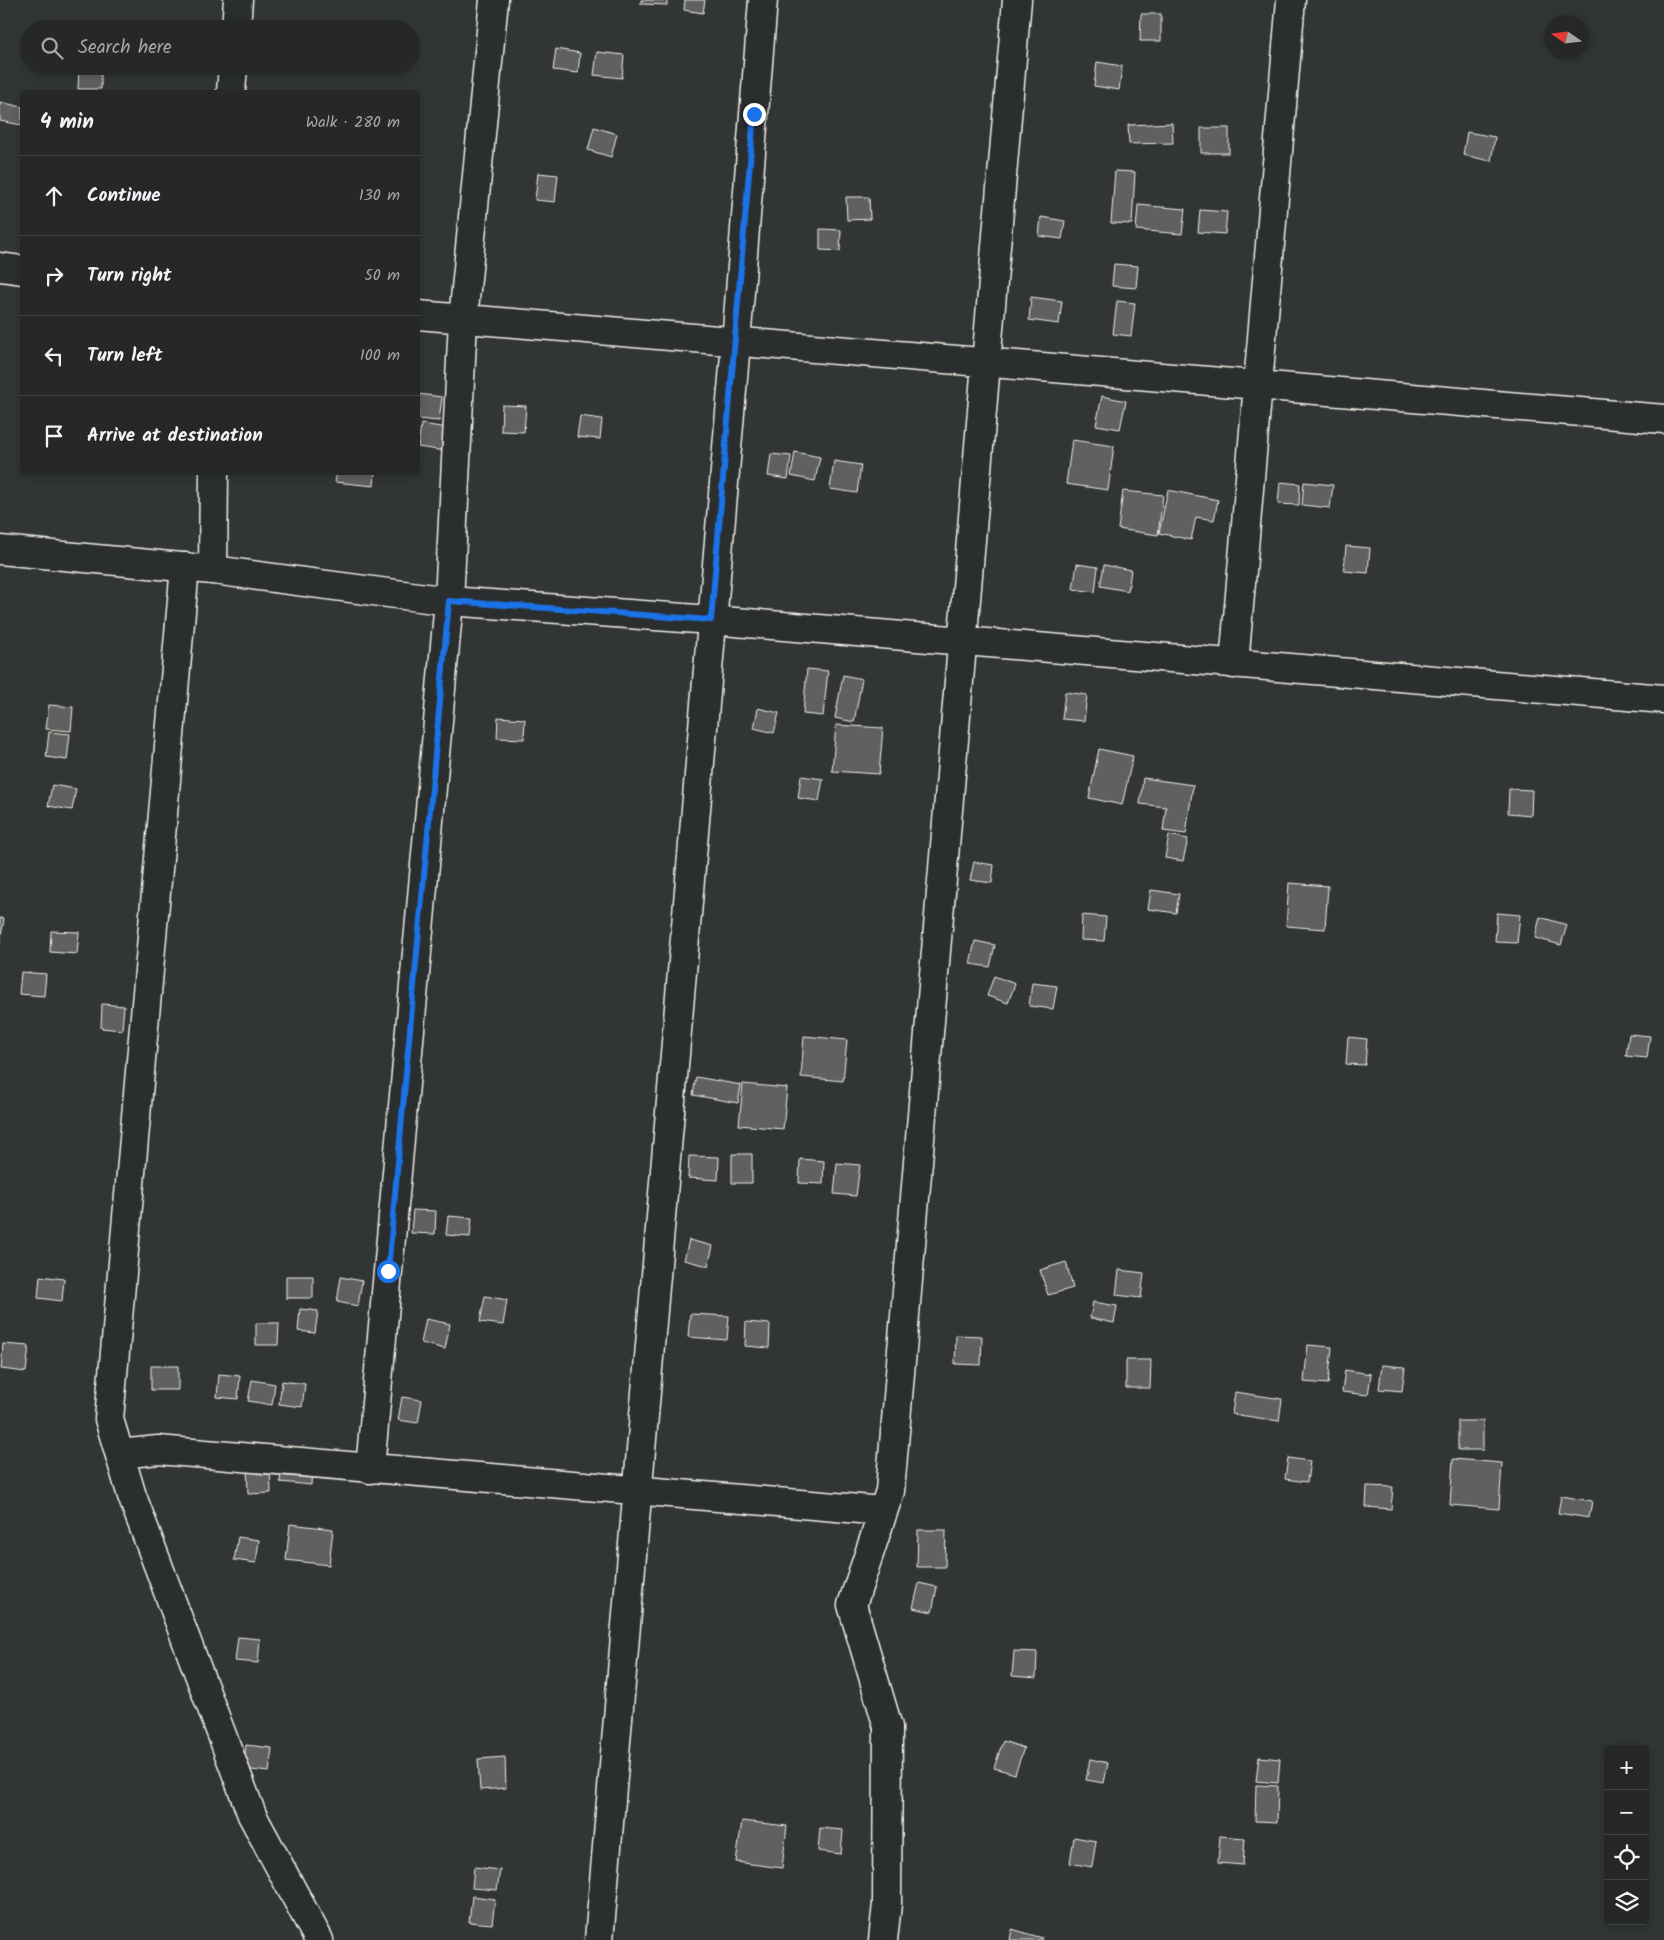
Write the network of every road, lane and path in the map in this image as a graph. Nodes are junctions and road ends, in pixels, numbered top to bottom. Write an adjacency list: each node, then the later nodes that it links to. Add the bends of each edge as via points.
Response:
1 (238, 0): 6 (street)
2 (494, 0): 12 (street)
3 (763, 0): 13 (street)
4 (1017, 0): 14 (street)
5 (1291, 0): 15 (street)
6 (237, 20)
7 (232, 75): 8 (street)
8 (231, 90)
9 (0, 267): 10 (street)
10 (20, 270)
11 (420, 315): 12 (street)
12 (462, 320): 13 (street); 21 (street)
13 (736, 343): 14 (street); 22 (street)
14 (985, 364): 15 (street); 23 (street)
15 (1258, 386): 16 (street); 24 (street)
16 (1664, 420)
17 (214, 475): 20 (street)
18 (0, 550): 19 (street)
19 (185, 567): 20 (street); 26 (street, via 109,1419)
20 (213, 570): 21 (street)
21 (449, 601): 22 (street); 27 (street)
22 (711, 620): 23 (street); 28 (street)
23 (962, 641): 24 (street); 29 (street, via 890,1491)
24 (1234, 664): 25 (street)
25 (1664, 699)
26 (120, 1454): 27 (street, via 158,1450); 30 (street, via 132,1496 252,1815)
27 (370, 1469): 28 (street)
28 (639, 1491): 29 (street); 31 (street)
29 (883, 1511): 32 (street, via 852,1605 888,1727 887,1904)
30 (318, 1940)
31 (599, 1940)
32 (883, 1940)

